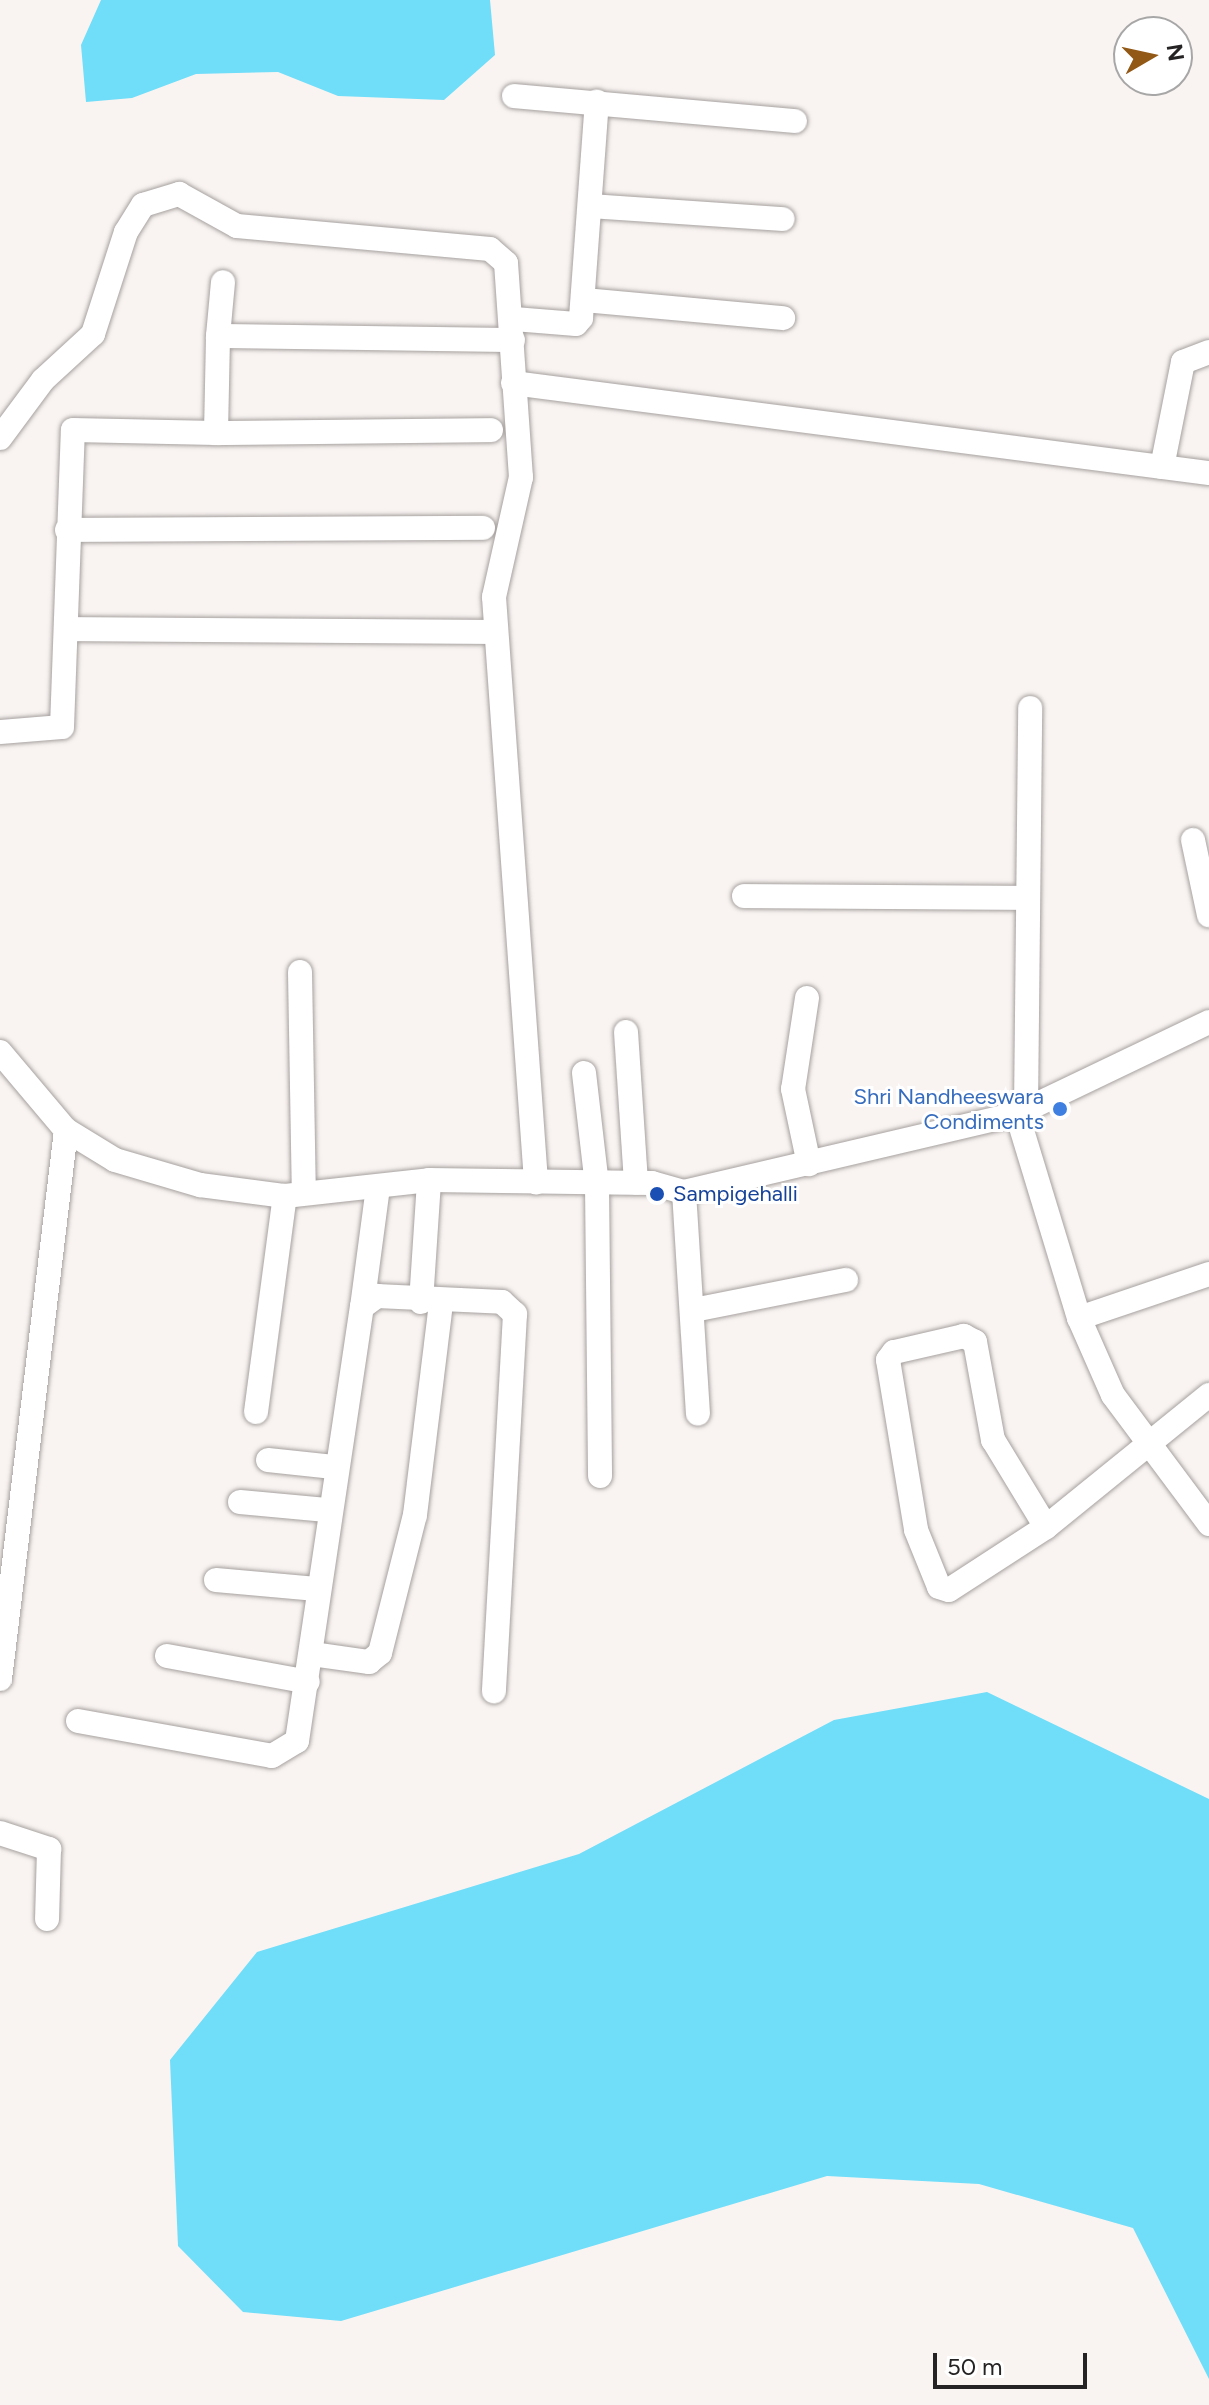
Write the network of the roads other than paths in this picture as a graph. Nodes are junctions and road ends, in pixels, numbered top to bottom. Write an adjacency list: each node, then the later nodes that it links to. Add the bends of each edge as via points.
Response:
1 (514, 96): 2 (street)
2 (597, 102): 3 (street); 4 (street)
3 (795, 121)
4 (591, 206): 5 (street); 7 (street)
5 (783, 219)
6 (223, 282): 10 (street)
7 (584, 300): 8 (street); 9 (street, via 576,324)
8 (783, 318)
9 (513, 329): 10 (street); 12 (street); 15 (street, via 506,263 490,249 237,226 179,194 143,205 126,232 93,334 43,380)
10 (218, 336): 14 (street)
11 (1209, 352): 16 (street, via 1183,362)
12 (513, 383): 16 (street); 38 (street, via 520,501 494,597)
13 (491, 430): 14 (street)
14 (216, 433): 19 (street, via 73,430)
15 (0, 438)
16 (1162, 467): 17 (street)
17 (1209, 473)
18 (483, 528): 19 (street)
19 (67, 530): 20 (street)
20 (67, 629): 21 (street); 23 (street, via 62,727)
21 (486, 632)
22 (1030, 708): 26 (street)
23 (0, 732)
24 (1193, 840): 27 (street)
25 (744, 896): 26 (street)
26 (1028, 898): 34 (street)
27 (1209, 915)
28 (300, 972): 43 (street)
29 (807, 998): 36 (street, via 793,1089)
30 (1209, 1022): 34 (street)
31 (626, 1032): 39 (street)
32 (0, 1052): 35 (street)
33 (584, 1073): 40 (street)
34 (1022, 1112): 36 (street); 49 (street)
35 (66, 1130): 43 (street, via 154,1174); 65 (street)
36 (809, 1164): 42 (street)
37 (429, 1180): 38 (street); 41 (street); 46 (street)
38 (536, 1182): 40 (street)
39 (636, 1183): 40 (street); 42 (street)
40 (597, 1185): 56 (street)
41 (378, 1187): 43 (street); 47 (street)
42 (684, 1192): 48 (street)
43 (295, 1194): 51 (street)
44 (1209, 1274): 49 (street)
45 (846, 1280): 48 (street)
46 (431, 1302): 47 (street, via 377,1296); 63 (street, via 415,1515 380,1653 369,1662); 67 (street, via 502,1302 515,1314)
47 (362, 1307): 55 (street)
48 (694, 1310): 52 (street)
49 (1079, 1318): 53 (street)
50 (1209, 1395): 53 (street)
51 (256, 1412)
52 (698, 1414)
53 (1145, 1445): 59 (street); 60 (street)
54 (268, 1460): 55 (street)
55 (334, 1467): 58 (street)
56 (600, 1476)
57 (240, 1502): 58 (street)
58 (327, 1510): 62 (street)
59 (1209, 1524)
60 (1046, 1527): 60 (street, via 993,1440 975,1342 964,1336 894,1352 888,1360 916,1530 939,1587 949,1590)
61 (216, 1580): 62 (street)
62 (317, 1589): 63 (street)
63 (312, 1654): 66 (street)
64 (167, 1656): 66 (street)
65 (0, 1679)
66 (308, 1682): 68 (street, via 297,1741 272,1756)
67 (494, 1691)
68 (78, 1721)
69 (0, 1833): 70 (street, via 49,1849)
70 (47, 1919)

